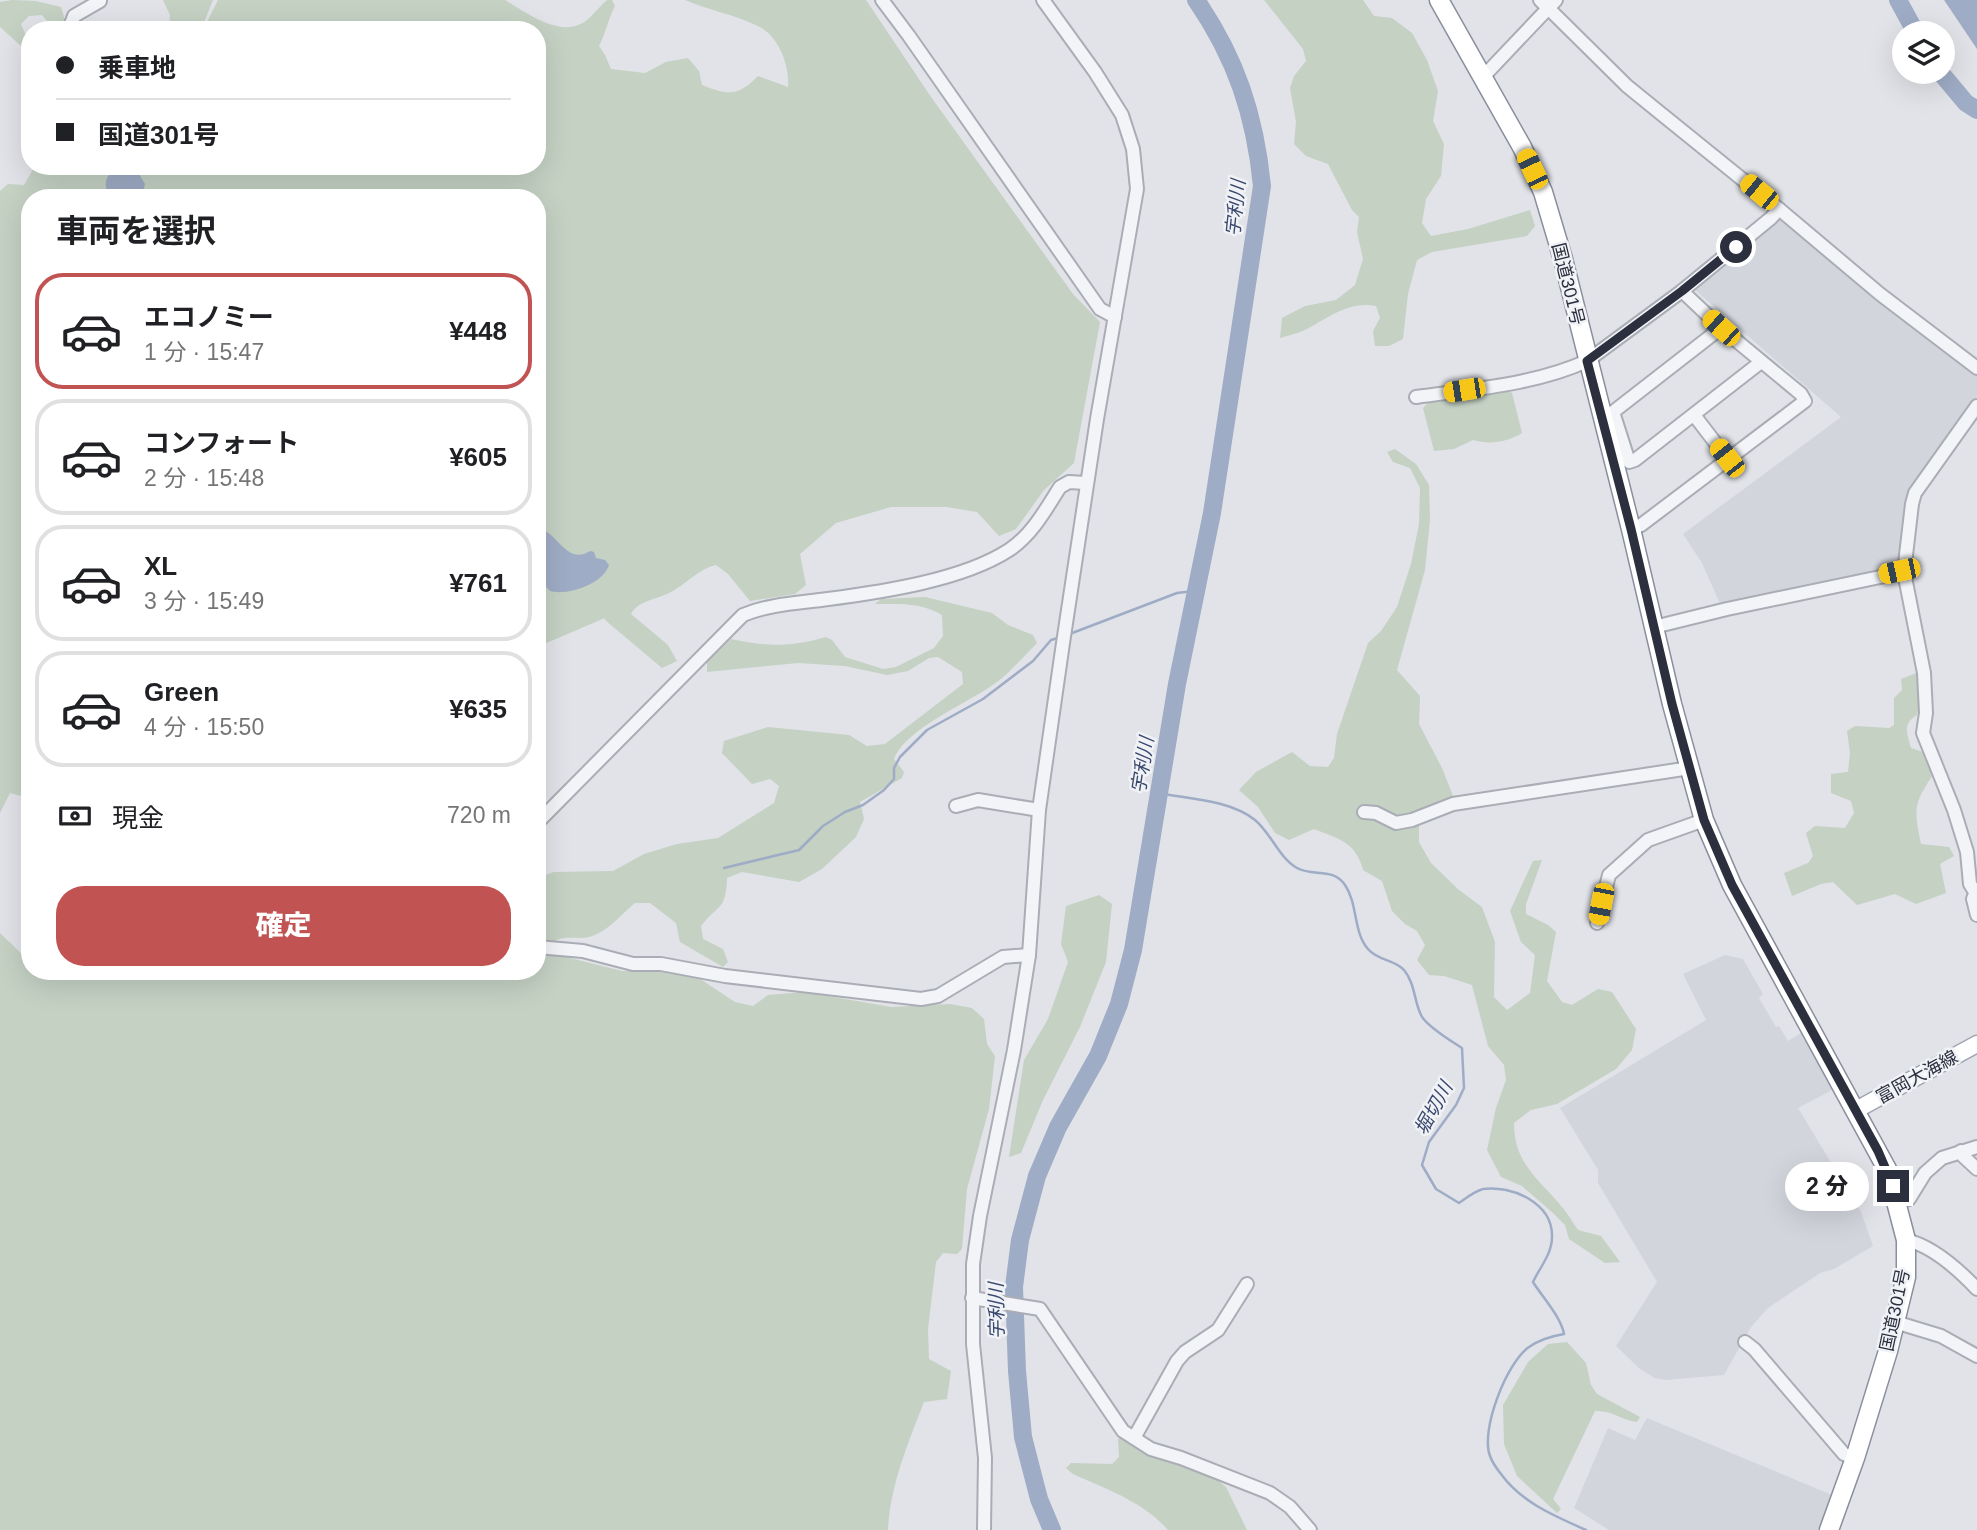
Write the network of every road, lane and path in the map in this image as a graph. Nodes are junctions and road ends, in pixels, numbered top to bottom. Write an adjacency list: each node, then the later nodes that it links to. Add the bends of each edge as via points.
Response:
1 (100, 0): 6 (street)
2 (882, 0): 10 (street, via 1100,309)
3 (1043, 0): 10 (street, via 1122,115 1133,149 1137,189)
4 (1439, 0): 7 (highway, 国道301号)
5 (1548, 3): 7 (street); 8 (street, via 1659,113)
6 (72, 21)
7 (1482, 78): 12 (highway, 国道301号, via 1543,192)
8 (1779, 208): 9 (street); 14 (street)
9 (1682, 291): 11 (street); 12 (street)
10 (1115, 317): 19 (street)
11 (1721, 328): 13 (street); 17 (street, via 1614,412 1629,462)
12 (1587, 361): 15 (street, via 1513,382); 20 (highway, 国道301号)
13 (1761, 362): 17 (street); 18 (street, via 1805,401)
14 (1977, 368)
15 (1416, 397)
16 (1977, 406): 21 (street, via 1915,493)
17 (1694, 415): 18 (street)
18 (1727, 458): 20 (street)
19 (1086, 484): 25 (street); 27 (street, via 1069,482 1060,487 1009,550 936,580 743,615)
20 (1631, 529): 22 (highway, 国道301号)
21 (1904, 572): 22 (street); 29 (street, via 1924,673 1923,733 1960,828)
22 (1654, 627): 23 (highway, 国道301号)
23 (1690, 768): 26 (street, via 1453,804 1396,823); 28 (highway, 国道301号)
24 (956, 806): 25 (street, via 978,800)
25 (1039, 810): 33 (street)
26 (1364, 812)
27 (546, 814)
28 (1704, 820): 31 (street, via 1648,840 1609,876); 35 (highway, 国道301号, via 1732,885)
29 (1976, 894): 30 (street)
30 (1977, 915)
31 (1597, 923)
32 (546, 948): 33 (street, via 583,951 633,964 921,999 938,996 1003,957)
33 (1029, 955): 43 (street, via 980,1216)
34 (1977, 1044): 35 (main road, 富岡大海線)
35 (1856, 1110): 39 (highway, 国道301号, via 1888,1171)
36 (1977, 1147): 37 (street)
37 (1961, 1151): 38 (street); 39 (street, via 1942,1158 1925,1173 1909,1199)
38 (1977, 1168)
39 (1898, 1202): 40 (highway, 国道301号)
40 (1906, 1240): 42 (street, via 1938,1256); 44 (highway, 国道301号, via 1906,1277)
41 (1247, 1284): 47 (street, via 1218,1330 1177,1361)
42 (1977, 1289)
43 (972, 1298): 47 (street, via 1037,1308 1109,1413); 49 (street, via 985,1458)
44 (1895, 1322): 46 (street, via 1941,1336); 48 (highway, 国道301号)
45 (1745, 1342): 48 (street, via 1844,1454)
46 (1977, 1356)
47 (1134, 1438): 50 (street, via 1151,1449 1270,1493)
48 (1855, 1458): 51 (highway, 国道301号)
49 (984, 1530)
50 (1310, 1530)
51 (1829, 1530)

